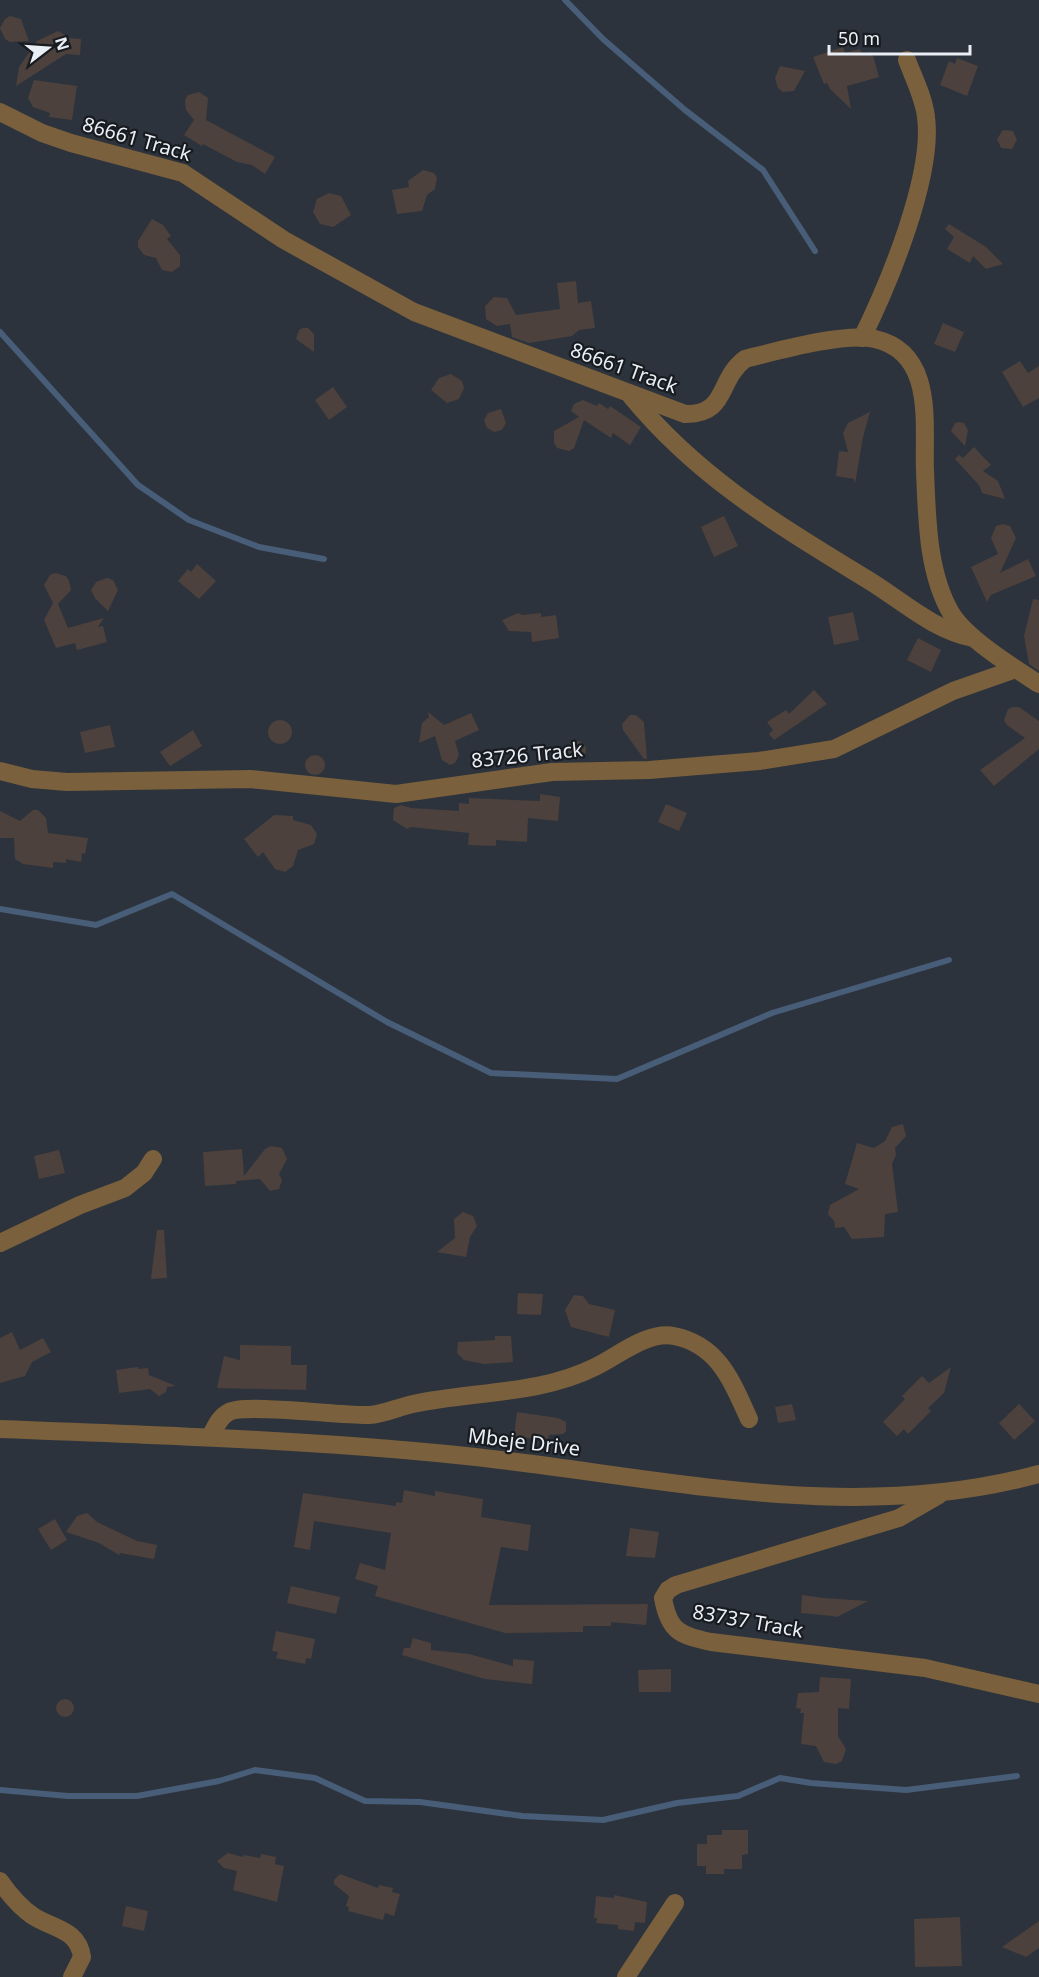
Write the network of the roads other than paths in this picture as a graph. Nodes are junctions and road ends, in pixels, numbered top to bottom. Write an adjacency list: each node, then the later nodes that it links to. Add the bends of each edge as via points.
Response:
1 (908, 60): 3 (street, via 926,118 921,176 908,223)
2 (0, 112): 4 (street, 86661 Track, via 71,143 183,173 284,240 414,312)
3 (862, 338): 4 (street, 86661 Track, via 745,359 734,367 716,404 698,414 685,414); 5 (street, 86661 Track, via 890,344 915,369 926,420 925,468 933,560 952,613)
4 (630, 395): 5 (street, via 686,456 744,502 921,617 955,634)
5 (977, 639): 6 (street, 86661 Track)
6 (1016, 669): 7 (street); 8 (street, 83726 Track, via 953,692 834,749 759,761 649,770 552,772 396,794 250,779 67,782)
7 (1039, 684)
8 (0, 771)
9 (153, 1159): 10 (street, via 134,1184)
10 (0, 1243)
11 (749, 1419): 13 (street, via 733,1383 713,1354 682,1338 660,1336 564,1378 483,1395 411,1404 387,1413 336,1415 242,1408 226,1413)
12 (0, 1429): 13 (street, Mbeje Drive)
13 (210, 1437): 15 (street, Mbeje Drive, via 467,1456 783,1496 866,1498)
14 (1039, 1474): 15 (street, Mbeje Drive)
15 (943, 1493): 16 (street, 83737 Track, via 899,1518 676,1585 663,1598 671,1624 689,1637 711,1642 925,1668)
16 (1039, 1694)
17 (0, 1881): 19 (street, via 33,1916 77,1941 82,1957)
18 (675, 1904): 20 (street)
19 (72, 1977)
20 (626, 1977)

